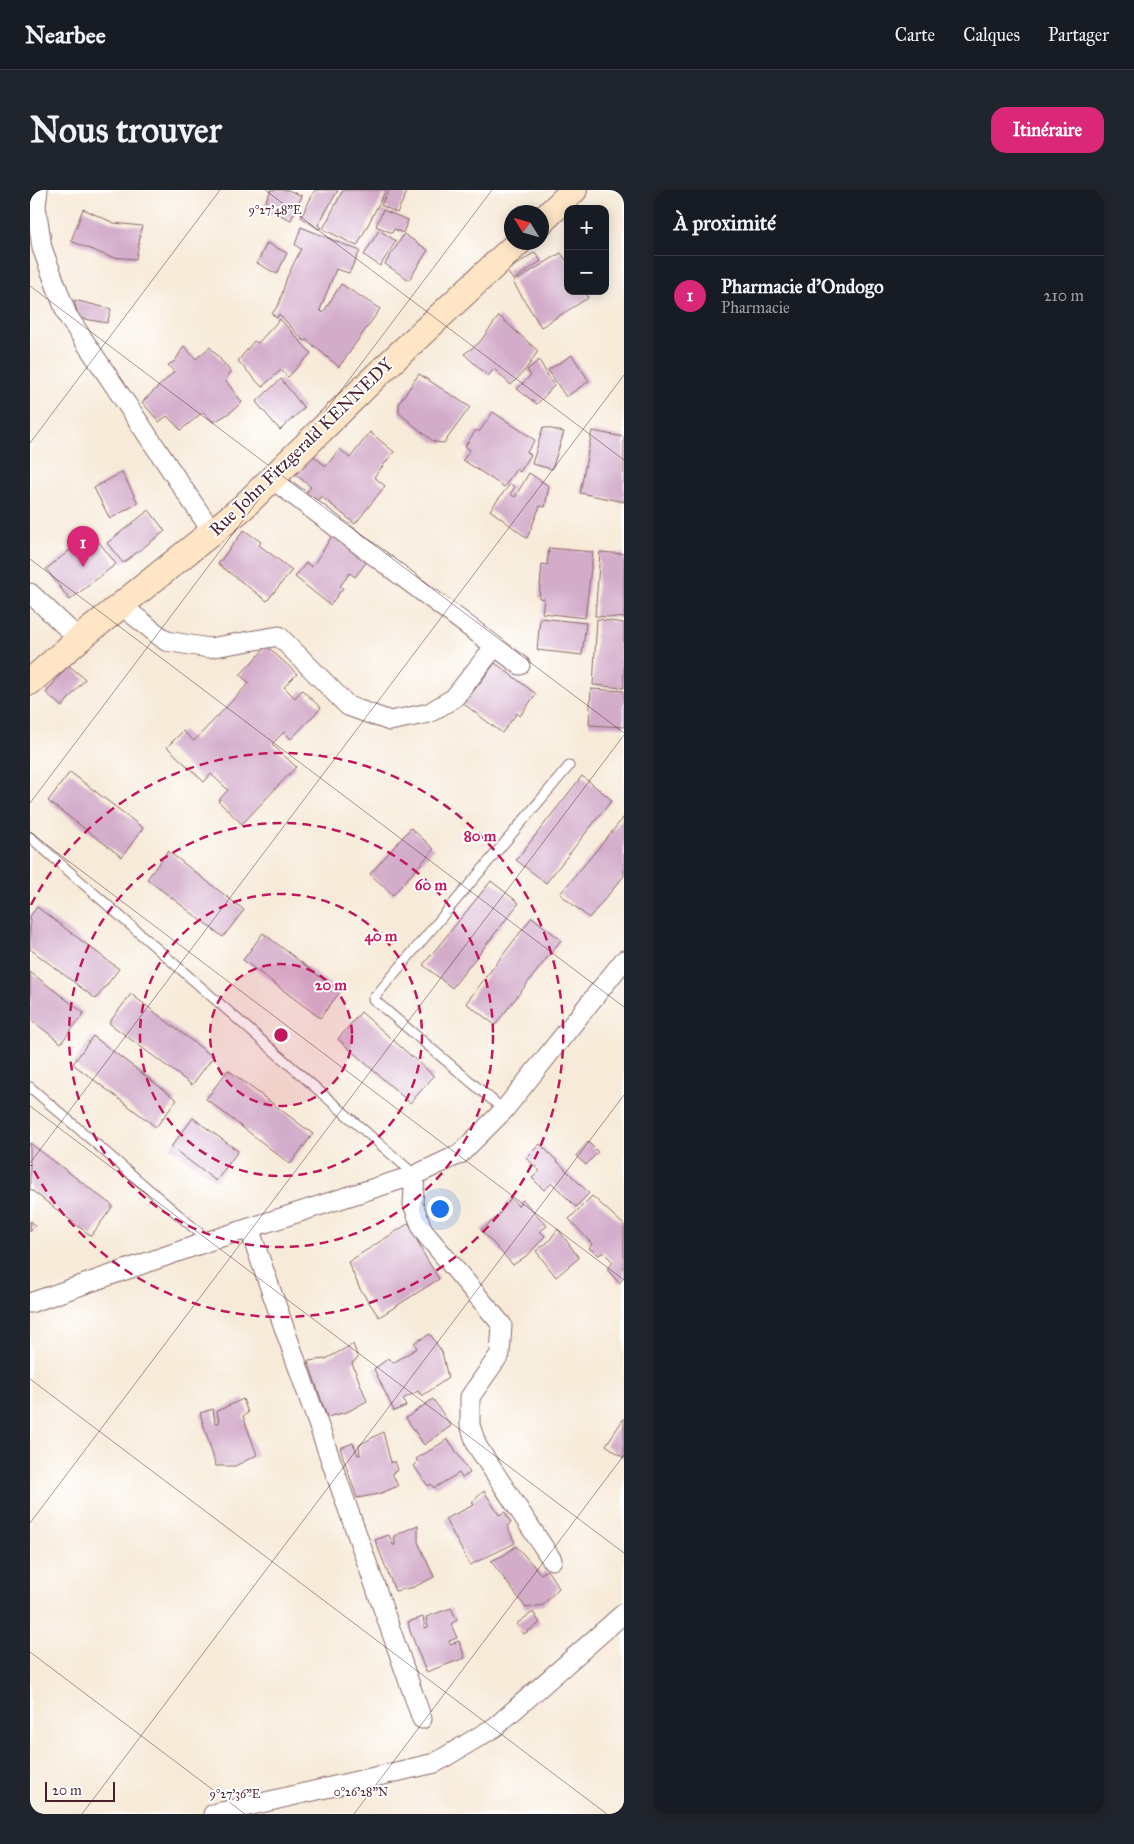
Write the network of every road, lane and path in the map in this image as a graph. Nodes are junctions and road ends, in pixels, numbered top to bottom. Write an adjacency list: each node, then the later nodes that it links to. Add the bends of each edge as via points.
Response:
1 (38, 190): 6 (street, via 36,206 42,248 67,315)
2 (574, 190): 3 (street)
3 (549, 214)
4 (510, 250): 5 (street, Rue John Fitzgerald KENNEDY)
5 (272, 479): 6 (street, Rue John Fitzgerald KENNEDY); 10 (street)
6 (213, 533): 8 (street, Rue John Fitzgerald KENNEDY)
7 (30, 593): 9 (street)
8 (122, 606): 9 (street, Rue John Fitzgerald KENNEDY); 10 (street, via 166,641 209,648 279,636 348,706 390,722 429,713 454,698)
9 (79, 639): 12 (street, Rue John Fitzgerald KENNEDY)
10 (495, 646): 11 (street)
11 (520, 665)
12 (30, 682)
13 (569, 766): 17 (lane, via 373,999)
14 (30, 837): 18 (lane)
15 (624, 960): 17 (street)
16 (30, 1086): 20 (lane)
17 (504, 1110): 18 (street, via 460,1154)
18 (415, 1175): 19 (street); 22 (street, via 413,1204 423,1231 502,1325 500,1354 470,1397 470,1425 477,1446)
19 (249, 1228): 20 (street); 24 (street)
20 (209, 1241): 21 (street)
21 (30, 1302)
22 (552, 1560)
23 (624, 1613): 25 (street, via 495,1728 435,1763)
24 (422, 1719)
25 (213, 1814)

